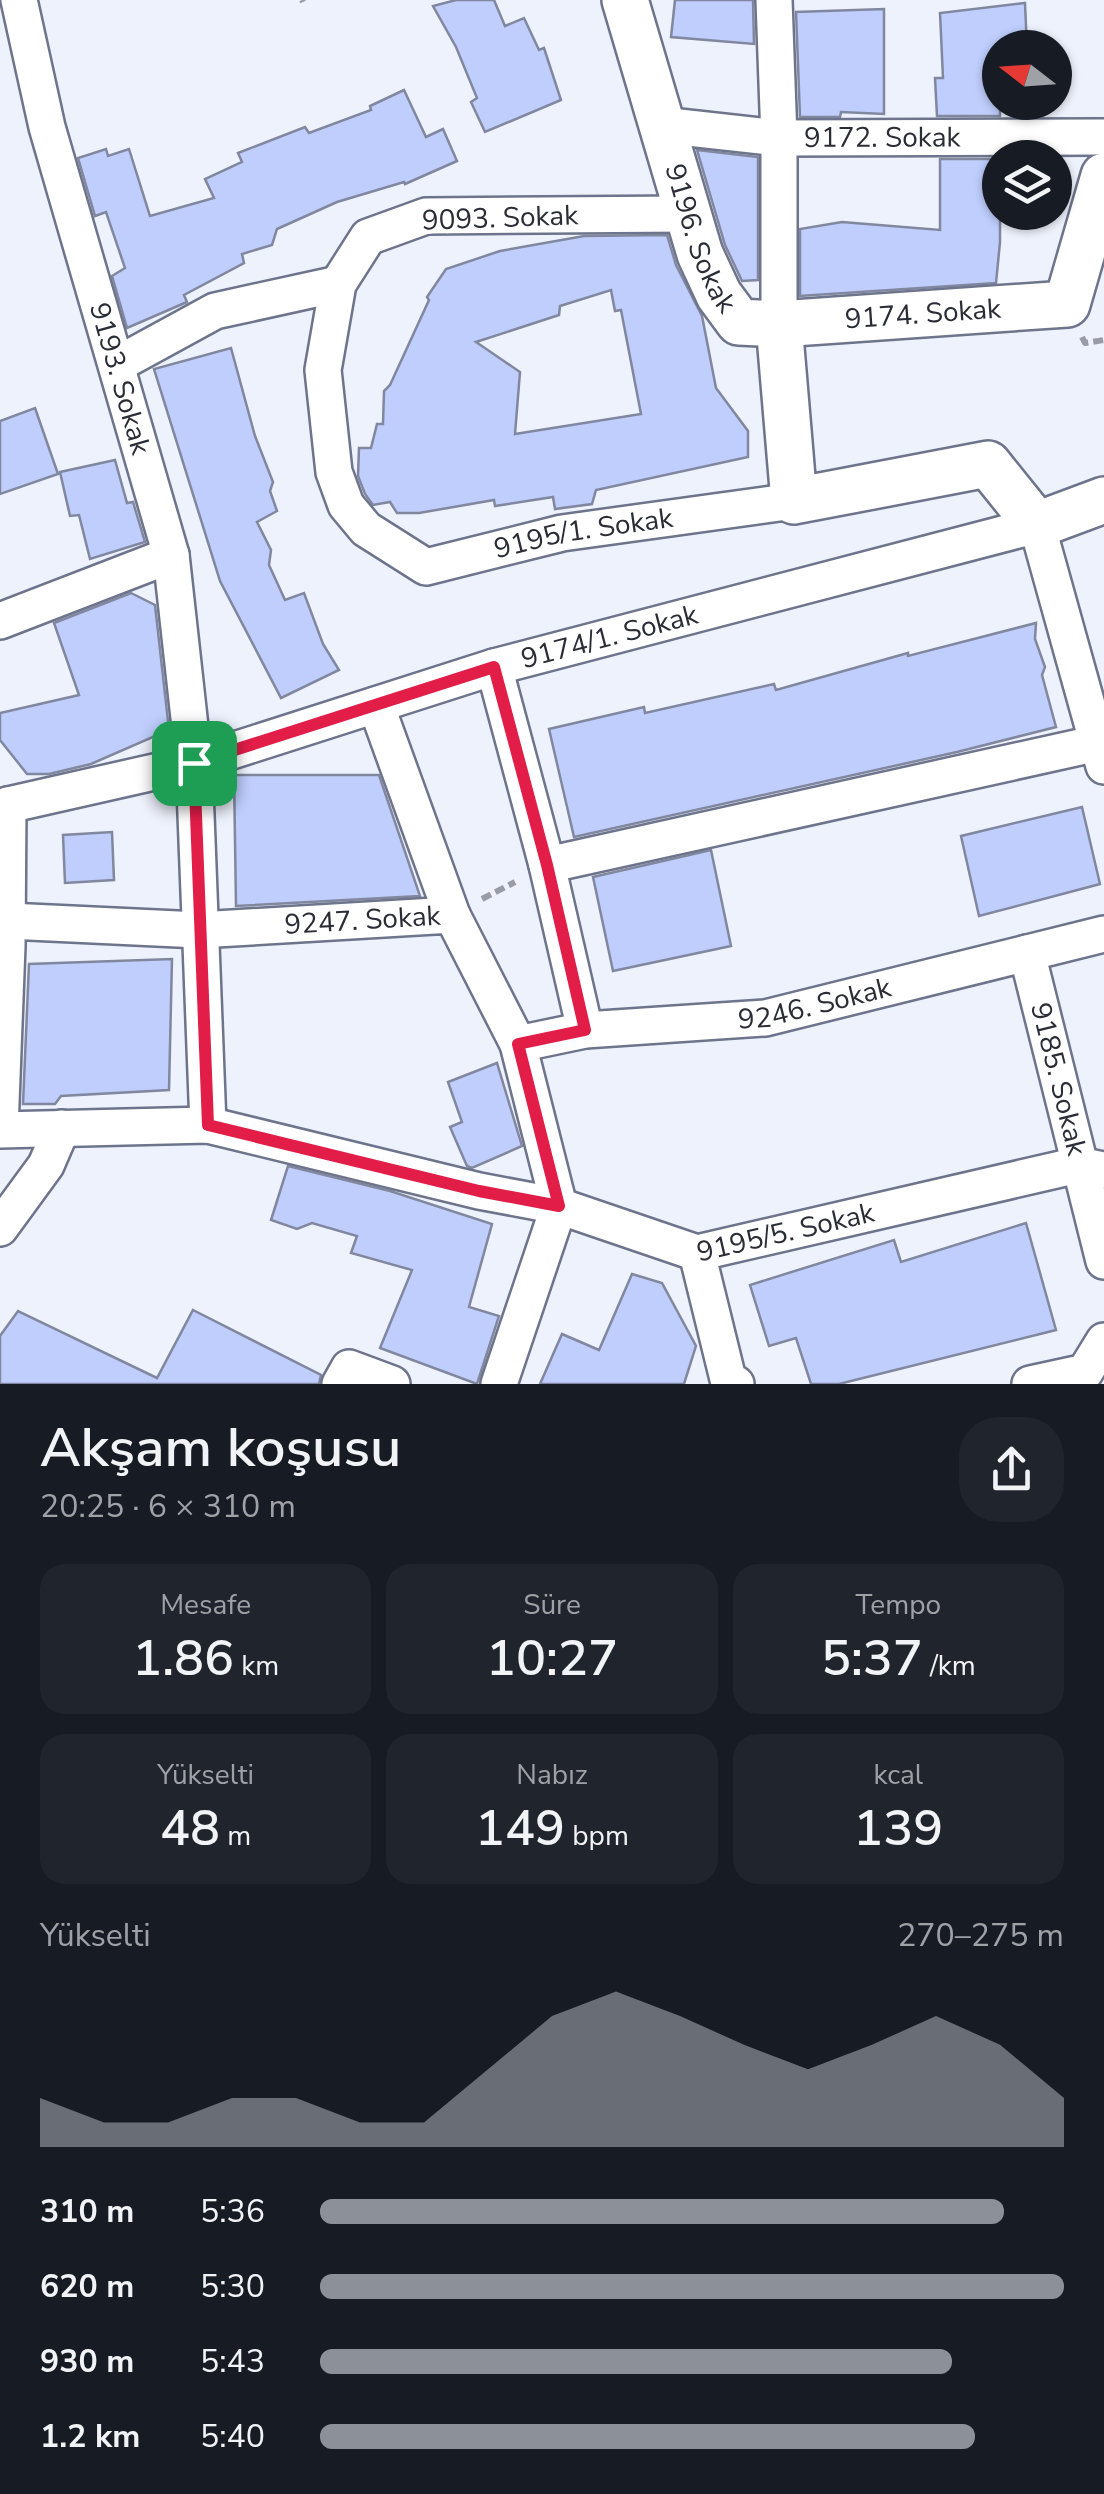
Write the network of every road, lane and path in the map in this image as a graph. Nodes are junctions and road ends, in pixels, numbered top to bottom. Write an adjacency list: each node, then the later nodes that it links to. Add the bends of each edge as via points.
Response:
1 (18, 0): 11 (street, 9193. Sokak, via 47,127)
2 (625, 0): 4 (street, 9196. Sokak)
3 (776, 0): 6 (street)
4 (661, 125): 6 (street, 9172. Sokak); 8 (street, 9196. Sokak)
5 (1104, 137): 6 (street, 9172. Sokak)
6 (779, 138): 10 (street)
7 (1104, 176): 10 (street, 9174. Sokak, via 1067,304)
8 (688, 214): 9 (street, 9093. Sokak, via 426,216 368,237); 10 (street, 9196. Sokak, via 719,295 739,322)
9 (338, 284): 11 (street, via 215,310); 12 (street, 9195/1. Sokak, via 323,370 334,472 346,505 366,529 426,567 562,532)
10 (779, 324): 12 (street, 9196. Sokak)
11 (118, 364): 15 (street, 9193. Sokak)
12 (794, 500): 14 (street, 9195/1. Sokak, via 988,464)
13 (1104, 500): 14 (street)
14 (1038, 525): 17 (street, 9174/1. Sokak); 19 (street)
15 (172, 554): 16 (street); 20 (street, 9193. Sokak)
16 (0, 621)
17 (494, 667): 18 (street, 9174/1. Sokak); 22 (street)
18 (376, 705): 20 (street, 9174/1. Sokak); 23 (street)
19 (1101, 755): 22 (street)
20 (194, 763): 21 (street, 9174/1. Sokak); 24 (street, 9193. Sokak)
21 (4, 799): 26 (street)
22 (547, 865): 23 (path); 28 (street)
23 (452, 915): 24 (street, 9247. Sokak); 29 (street, 9247. Sokak)
24 (199, 930): 26 (street, 9247. Sokak); 30 (street, 9193. Sokak)
25 (1104, 934): 27 (street, 9246. Sokak)
26 (5, 937): 32 (street)
27 (1028, 953): 28 (street, 9246. Sokak, via 765,1018); 33 (street, 9185. Sokak)
28 (585, 1030): 29 (street, 9246. Sokak)
29 (518, 1044): 34 (street, 9247. Sokak)
30 (208, 1125): 31 (street, 9195/5. Sokak); 34 (street, 9195/5. Sokak)
31 (62, 1128): 32 (street, 9195/5. Sokak); 35 (street, via 46,1165)
32 (0, 1129)
33 (1091, 1167): 36 (street, 9195/5. Sokak); 37 (street, 9185. Sokak)
34 (559, 1206): 36 (street, 9195/5. Sokak); 41 (street)
35 (0, 1228)
36 (697, 1252): 42 (street, via 728,1379)
37 (1104, 1262)
38 (1104, 1342): 43 (street, via 1085,1372)
39 (340, 1384): 40 (street, via 349,1368)
40 (392, 1384)
41 (499, 1384)
42 (736, 1384)
43 (1030, 1384)

